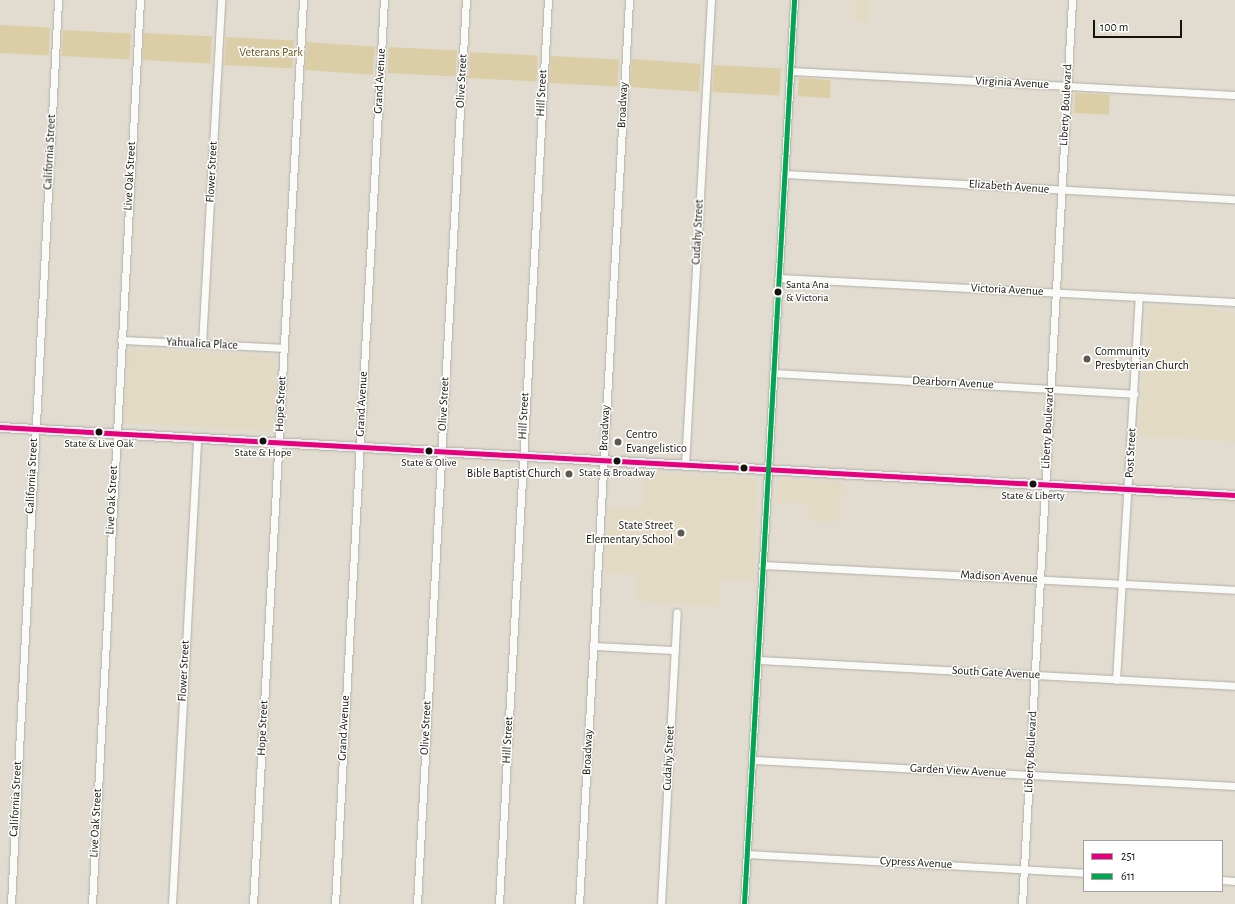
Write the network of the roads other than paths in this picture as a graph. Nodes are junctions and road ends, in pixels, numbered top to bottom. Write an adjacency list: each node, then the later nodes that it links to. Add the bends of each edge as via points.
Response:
1 (58, 0): 29 (street, California Street)
2 (140, 0): 22 (street, Live Oak Street)
3 (221, 0): 23 (street, Flower Street)
4 (303, 0): 24 (street, Hope Street)
5 (384, 0): 33 (street, Grand Avenue)
6 (466, 0): 34 (street, Olive Street)
7 (548, 0): 35 (street, Hill Street)
8 (629, 0): 36 (street, Broadway)
9 (711, 0): 37 (street, Cudahy Street)
10 (794, 0): 12 (street)
11 (1072, 0): 13 (street, Liberty Boulevard)
12 (790, 71): 13 (street, Virginia Avenue); 15 (street)
13 (1067, 86): 14 (street, Virginia Avenue); 16 (street, Liberty Boulevard)
14 (1235, 95)
15 (784, 174): 16 (street, Elizabeth Avenue); 18 (street)
16 (1062, 190): 17 (street, Elizabeth Avenue); 19 (street, Liberty Boulevard)
17 (1235, 199)
18 (778, 278): 19 (street, Victoria Avenue); 25 (street)
19 (1056, 293): 20 (street, Victoria Avenue); 26 (street, Liberty Boulevard)
20 (1139, 297): 21 (street, Victoria Avenue); 27 (street, Post Street)
21 (1235, 302)
22 (121, 340): 23 (street, Yahualica Place); 30 (street, Live Oak Street)
23 (202, 344): 24 (street, Yahualica Place)
24 (284, 348): 32 (street, Hope Street)
25 (773, 373): 26 (street, Dearborn Avenue); 38 (street)
26 (1050, 389): 27 (street, Dearborn Avenue); 39 (street, Liberty Boulevard)
27 (1134, 394): 40 (street, Post Street)
28 (0, 427): 29 (main road)
29 (34, 429): 30 (main road); 61 (street, California Street)
30 (116, 433): 31 (main road); 62 (street, Live Oak Street)
31 (197, 438): 32 (main road); 63 (street, Flower Street)
32 (279, 442): 33 (main road); 64 (street, Hope Street)
33 (360, 447): 34 (main road); 65 (street, Grand Avenue)
34 (442, 451): 35 (main road); 66 (street, Olive Street)
35 (522, 456): 36 (main road); 67 (street, Hill Street)
36 (604, 460): 37 (main road); 47 (street, Broadway)
37 (685, 464): 38 (main road)
38 (767, 469): 39 (main road); 42 (street)
39 (1045, 484): 40 (main road); 43 (street, Liberty Boulevard)
40 (1129, 489): 41 (main road); 44 (street, Post Street)
41 (1235, 495)
42 (762, 565): 43 (street, Madison Avenue); 49 (street)
43 (1040, 580): 44 (street, Madison Avenue); 50 (street, Liberty Boulevard)
44 (1122, 584): 45 (street, Madison Avenue); 51 (street, Post Street)
45 (1235, 590)
46 (677, 612): 48 (street, Cudahy Street)
47 (594, 646): 48 (street); 68 (street, Broadway)
48 (675, 650): 69 (street, Cudahy Street)
49 (758, 660): 50 (street, South Gate Avenue); 53 (street)
50 (1035, 675): 51 (street, South Gate Avenue); 54 (street, Liberty Boulevard)
51 (1116, 680): 52 (street, South Gate Avenue)
52 (1235, 686)
53 (753, 760): 54 (street, Garden View Avenue); 56 (street)
54 (1030, 775): 55 (street, Garden View Avenue); 57 (street, Liberty Boulevard)
55 (1235, 786)
56 (747, 854): 57 (street, Cypress Avenue); 70 (street)
57 (1024, 870): 58 (street, Cypress Avenue); 71 (street, Liberty Boulevard)
58 (1083, 873)
59 (1223, 880): 60 (street)
60 (1235, 881)
61 (10, 904)
62 (92, 904)
63 (172, 904)
64 (253, 904)
65 (335, 904)
66 (417, 904)
67 (499, 904)
68 (579, 904)
69 (661, 904)
70 (744, 904)
71 (1022, 904)

